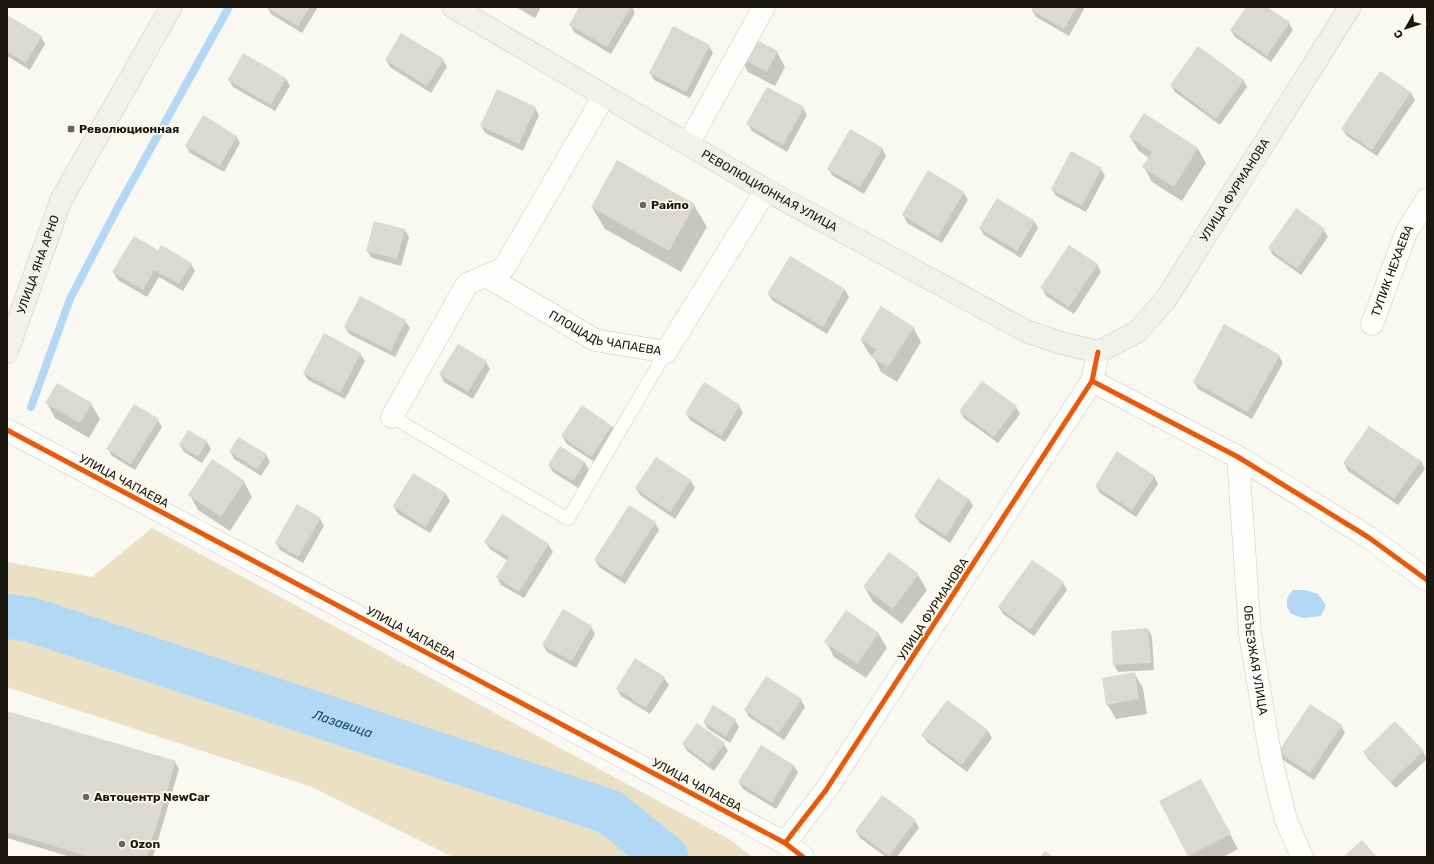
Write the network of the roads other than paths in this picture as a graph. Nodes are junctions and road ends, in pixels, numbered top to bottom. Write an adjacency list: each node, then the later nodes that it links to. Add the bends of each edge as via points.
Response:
1 (171, 7): 11 (main road, УЛИЦА ЯНА АРНО, via 61,200)
2 (452, 7): 5 (main road, РЕВОЛЮЦИОННАЯ УЛИЦА)
3 (764, 7): 6 (street)
4 (1350, 7): 13 (main road, УЛИЦА ФУРМАНОВА, via 1166,299 1137,332)
5 (604, 96): 6 (main road, РЕВОЛЮЦИОННАЯ УЛИЦА); 9 (street, via 504,268)
6 (688, 144): 7 (main road, РЕВОЛЮЦИОННАЯ УЛИЦА)
7 (766, 190): 12 (street, ПЛОЩАДЬ ЧАПАЕВА); 13 (main road, РЕВОЛЮЦИОННАЯ УЛИЦА, via 1026,331)
8 (1427, 199): 10 (street, ТУПИК НЕХАЕВА, via 1406,232)
9 (486, 276): 12 (street, ПЛОЩАДЬ ЧАПАЕВА, via 595,340); 15 (street, via 467,284)
10 (1372, 324)
11 (7, 352)
12 (666, 352): 15 (lane, via 568,519)
13 (1098, 352): 14 (street)
14 (1092, 381): 17 (street); 19 (street, УЛИЦА ФУРМАНОВА, via 826,790)
15 (392, 417)
16 (7, 430): 19 (street, УЛИЦА ЧАПАЕВА)
17 (1238, 457): 18 (street, via 1368,537); 21 (street, ОБЪЕЗЖАЯ УЛИЦА, via 1250,634 1271,759 1286,820)
18 (1427, 580)
19 (785, 843): 20 (street, УЛИЦА ЧАПАЕВА)
20 (802, 857)
21 (1302, 857)

